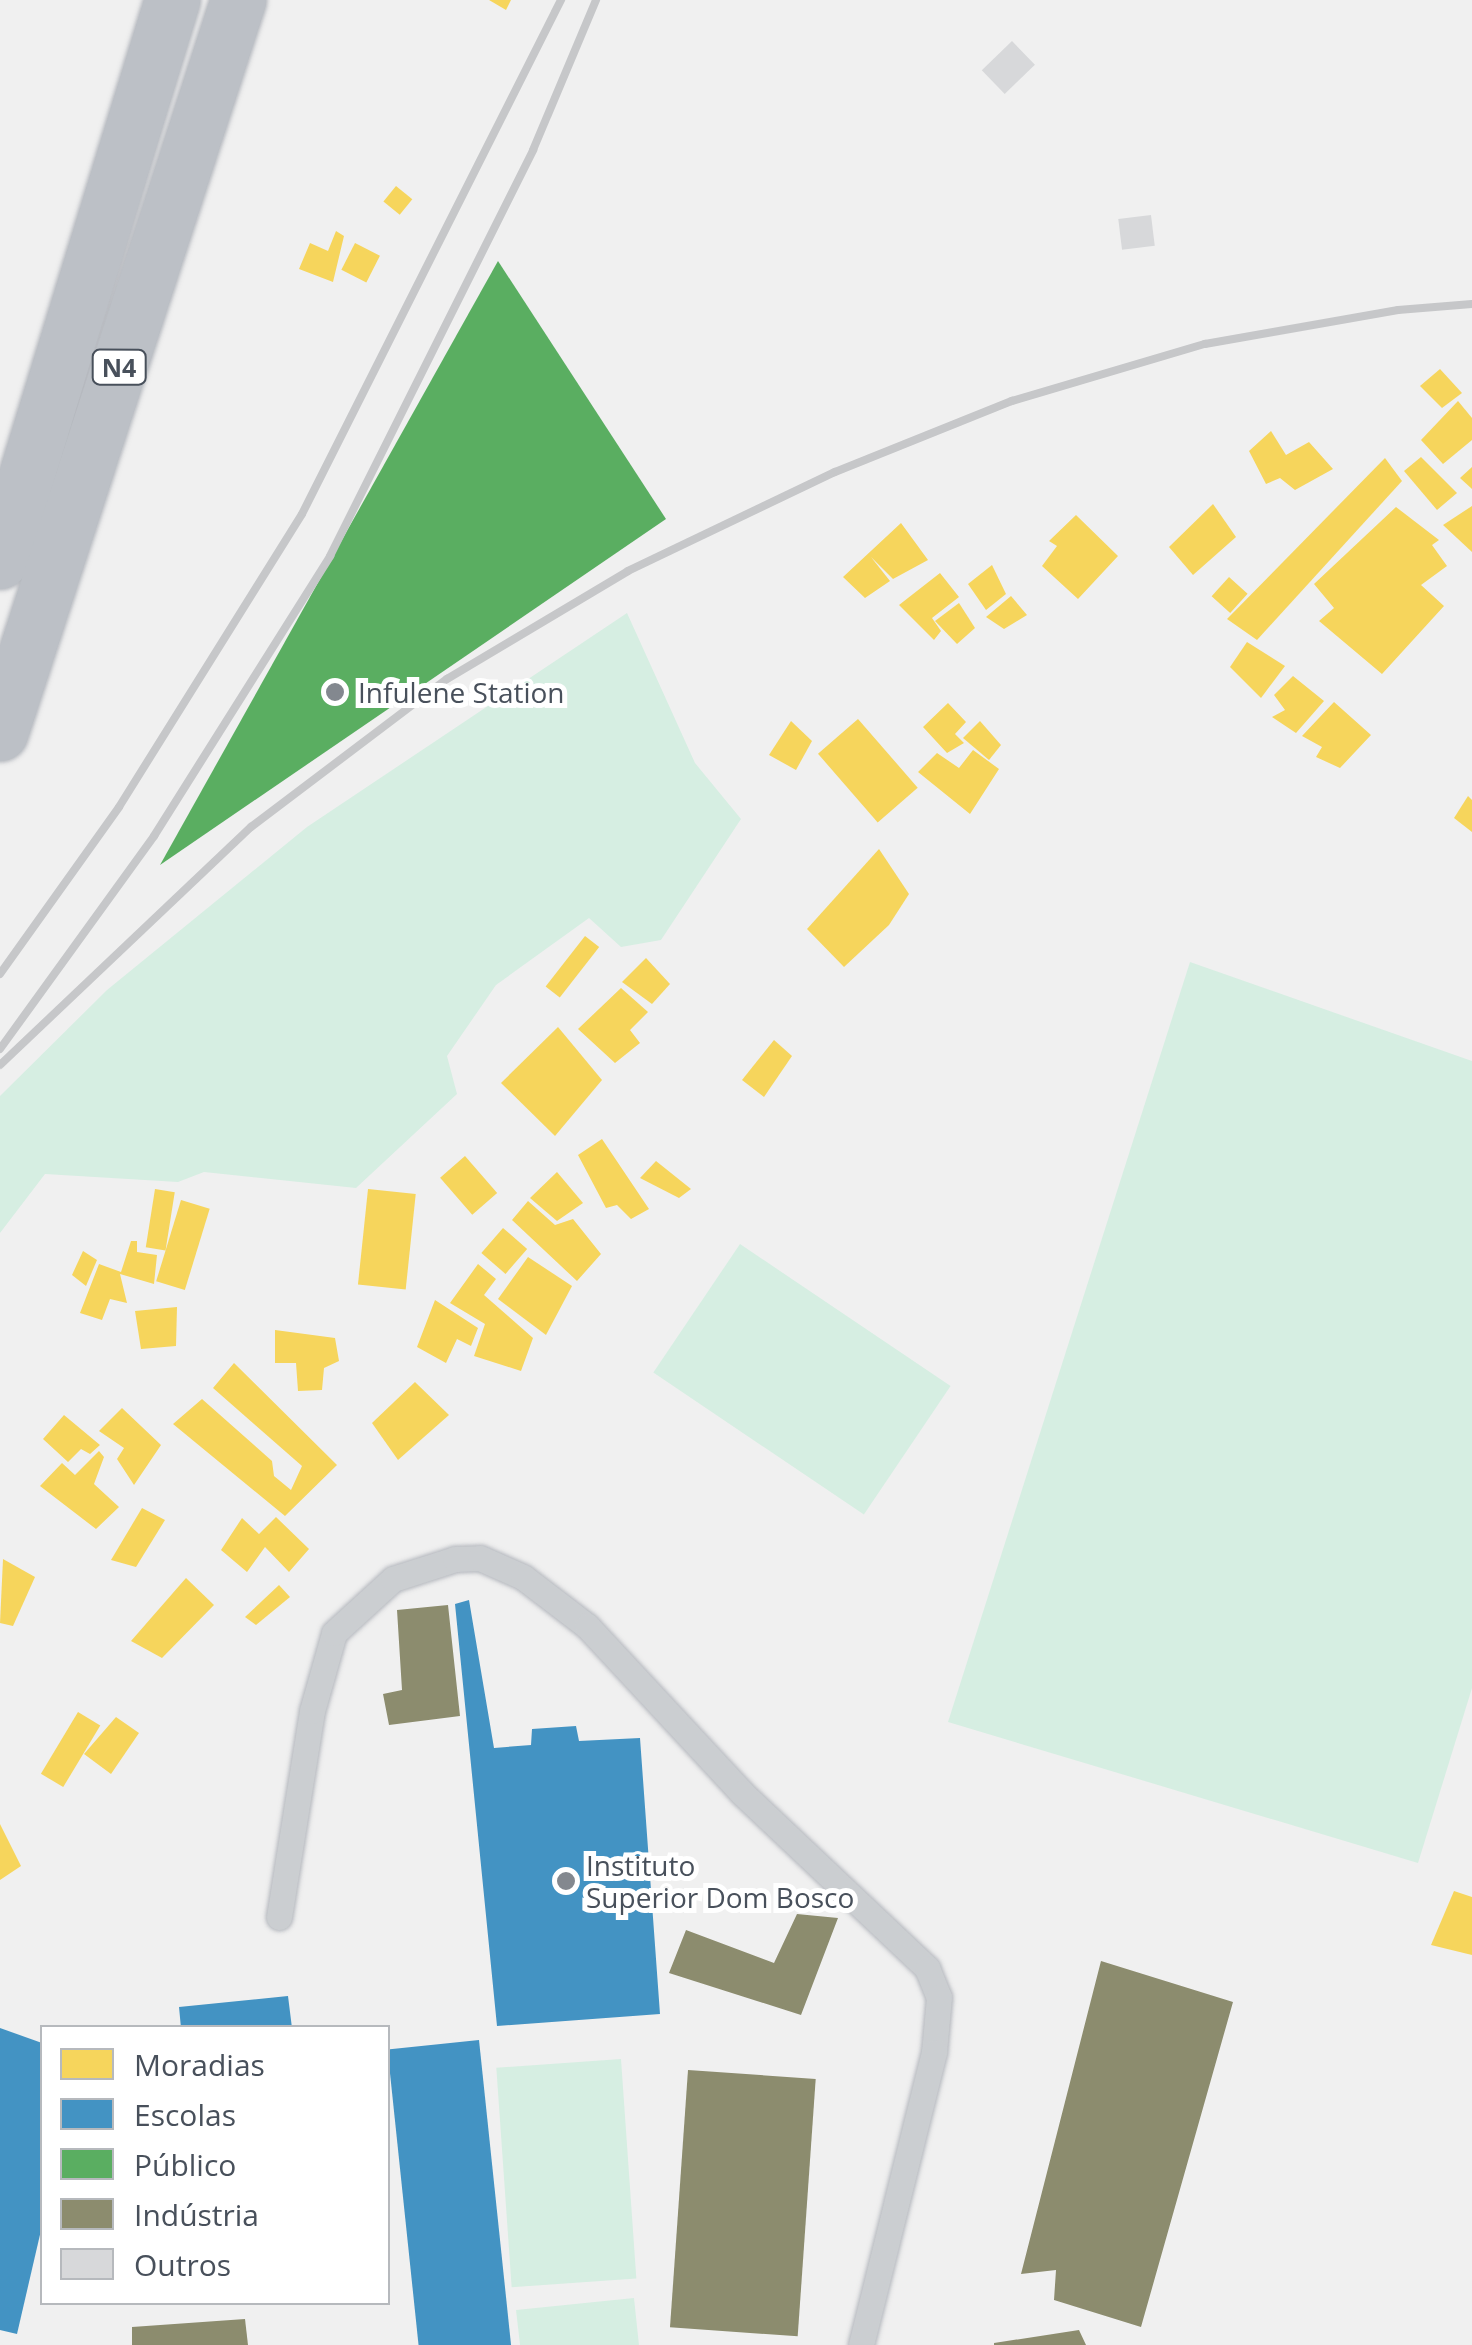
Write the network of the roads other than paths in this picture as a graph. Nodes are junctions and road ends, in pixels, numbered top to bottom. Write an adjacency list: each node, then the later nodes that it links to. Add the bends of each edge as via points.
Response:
1 (172, 0): 3 (highway, N4)
2 (238, 0): 4 (highway, N4)
3 (0, 562)
4 (0, 734)
5 (279, 1917): 6 (lane, via 312,1711 334,1633 393,1579 455,1560 480,1558 523,1577 587,1626 742,1793 927,1968 939,1997 934,2052)
6 (862, 2345)

